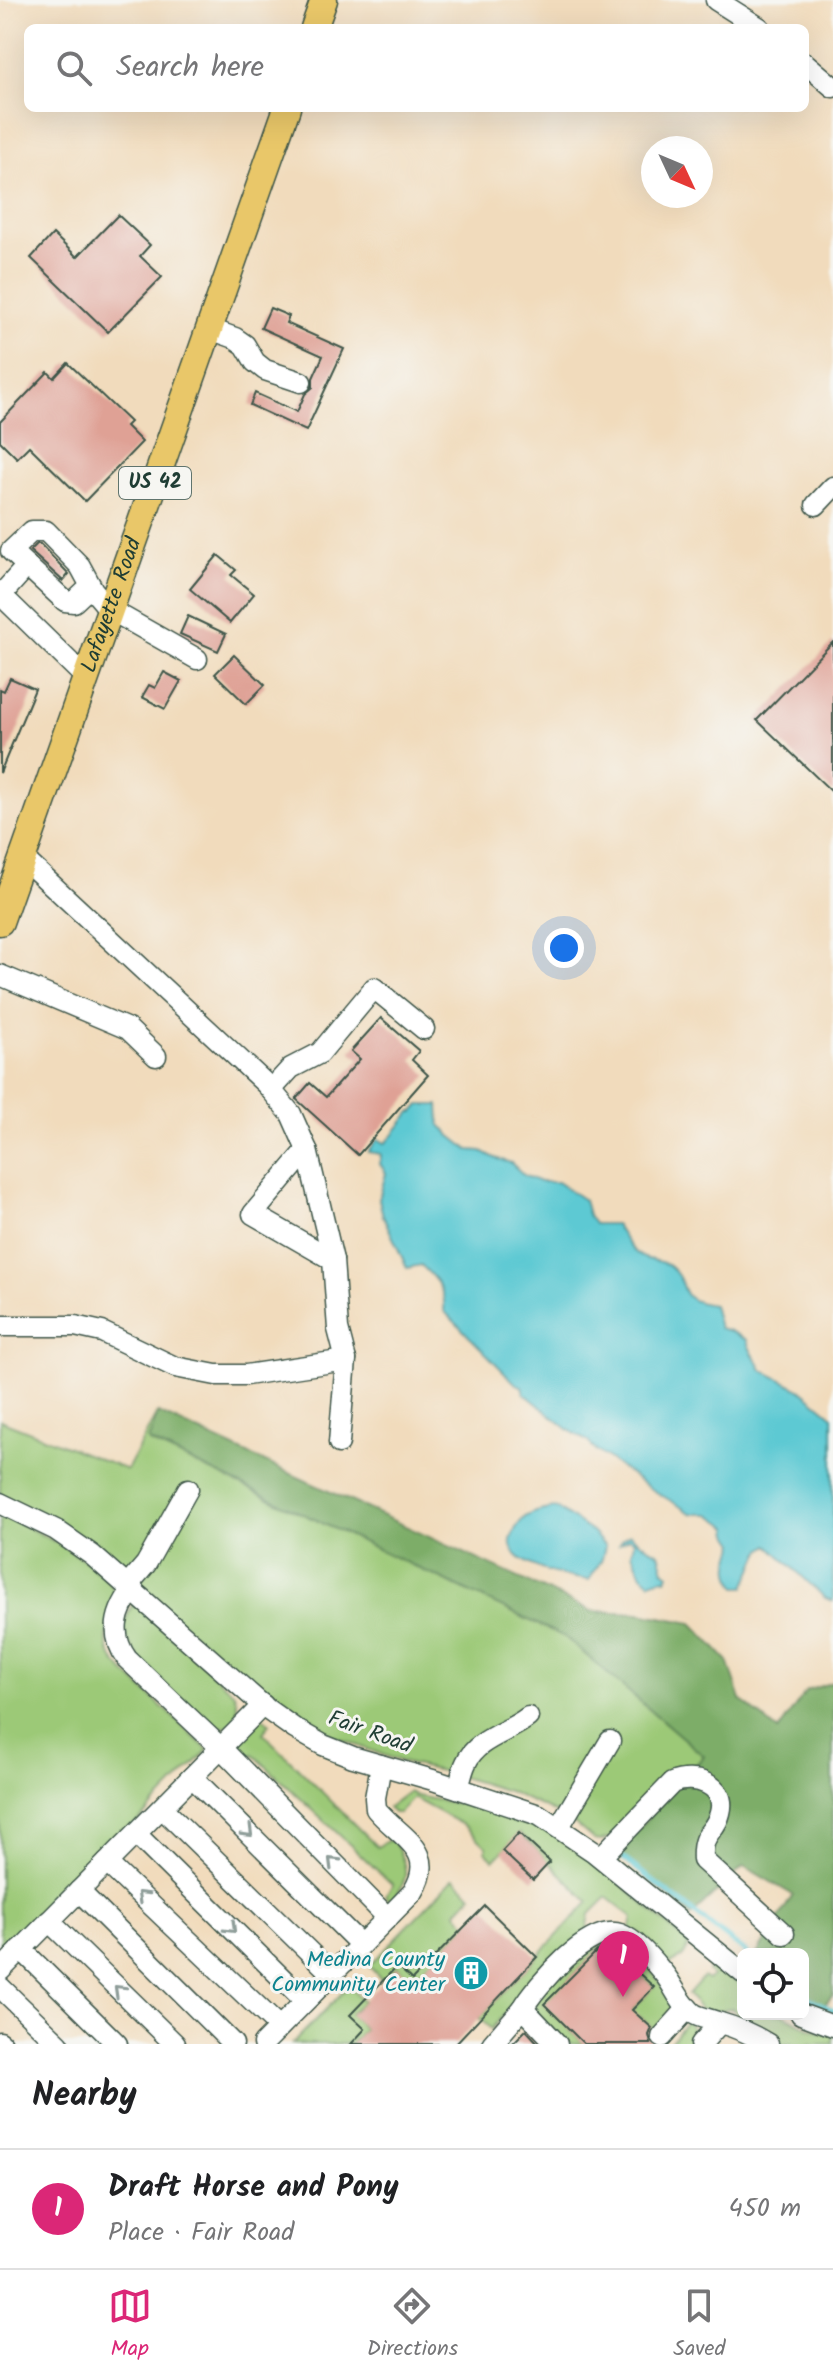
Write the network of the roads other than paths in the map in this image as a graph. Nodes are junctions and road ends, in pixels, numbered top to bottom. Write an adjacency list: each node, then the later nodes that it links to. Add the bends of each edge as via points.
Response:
1 (324, 0): 3 (main road)
2 (716, 0): 4 (street)
3 (315, 24)
4 (754, 24)
5 (809, 66): 6 (street)
6 (833, 87)
7 (286, 112): 8 (main road, Lafayette Road / US 42)
8 (210, 329): 9 (street, via 245,345 265,370); 15 (main road, Lafayette Road / US 42)
9 (301, 382)
10 (833, 487): 11 (street)
11 (816, 505)
12 (27, 566): 13 (street, via 65,601 74,602); 13 (street, via 11,551 32,531 46,531 80,566); 14 (street)
13 (91, 586): 15 (street)
14 (2, 601): 17 (street)
15 (109, 609): 16 (street); 17 (main road, Lafayette Road / US 42)
16 (197, 659)
17 (85, 677): 18 (main road, Lafayette Road / US 42)
18 (23, 858): 19 (main road, Lafayette Road / US 42); 23 (street)
19 (0, 922)
20 (0, 975): 22 (street, via 128,1029)
21 (424, 1029): 23 (street, via 374,988 320,1053 291,1068)
22 (156, 1056)
23 (271, 1090): 24 (street, via 291,1114)
24 (307, 1150): 25 (street); 25 (street, via 253,1214)
25 (333, 1260): 27 (street)
26 (0, 1326): 27 (street, via 75,1326 102,1332 175,1367 216,1375)
27 (346, 1360): 28 (street)
28 (339, 1443)
29 (188, 1489): 31 (street)
30 (0, 1503): 31 (street, Fair Road, via 56,1530)
31 (130, 1587): 32 (street, Fair Road); 35 (street, via 120,1609 118,1644 133,1666)
32 (263, 1705): 35 (street); 36 (street, Fair Road, via 323,1745)
33 (528, 1717): 38 (street, via 479,1745)
34 (610, 1741): 40 (street)
35 (221, 1748): 37 (street); 45 (street, one-way to 35)
36 (381, 1765): 38 (street, Fair Road); 45 (street, via 376,1809 411,1843 423,1867 413,1892)
37 (192, 1777): 39 (street); 48 (street, one-way to 48)
38 (458, 1788): 40 (street, Fair Road)
39 (162, 1808): 41 (street); 52 (street)
40 (559, 1827): 42 (street, Fair Road)
41 (136, 1834): 43 (street); 54 (street, one-way to 54)
42 (601, 1857): 47 (street, via 672,1783 702,1780 721,1802 718,1819 706,1835 703,1860); 50 (street, Fair Road)
43 (107, 1863): 44 (street); 60 (street, one-way to 43)
44 (79, 1891): 46 (street); 65 (street)
45 (388, 1918): 48 (street)
46 (49, 1921): 49 (street); 64 (street, one-way to 46)
47 (784, 1934)
48 (361, 1945): 52 (street)
49 (21, 1949): 51 (street); 63 (street)
50 (737, 1968)
51 (0, 1971)
52 (332, 1974): 54 (street)
53 (0, 1987): 62 (street)
54 (305, 2001): 60 (street)
55 (523, 2008): 56 (street, via 570,1954 600,1935 617,1933 636,1944); 67 (street); 68 (street)
56 (688, 2008): 58 (street); 61 (street)
57 (809, 2017): 59 (street)
58 (720, 2023): 69 (street); 70 (street)
59 (833, 2026)
60 (279, 2027): 66 (street)
61 (662, 2037)
62 (59, 2044)
63 (117, 2044)
64 (175, 2044)
65 (233, 2044)
66 (263, 2044)
67 (492, 2044)
68 (557, 2044)
69 (701, 2044)
70 (768, 2044)

